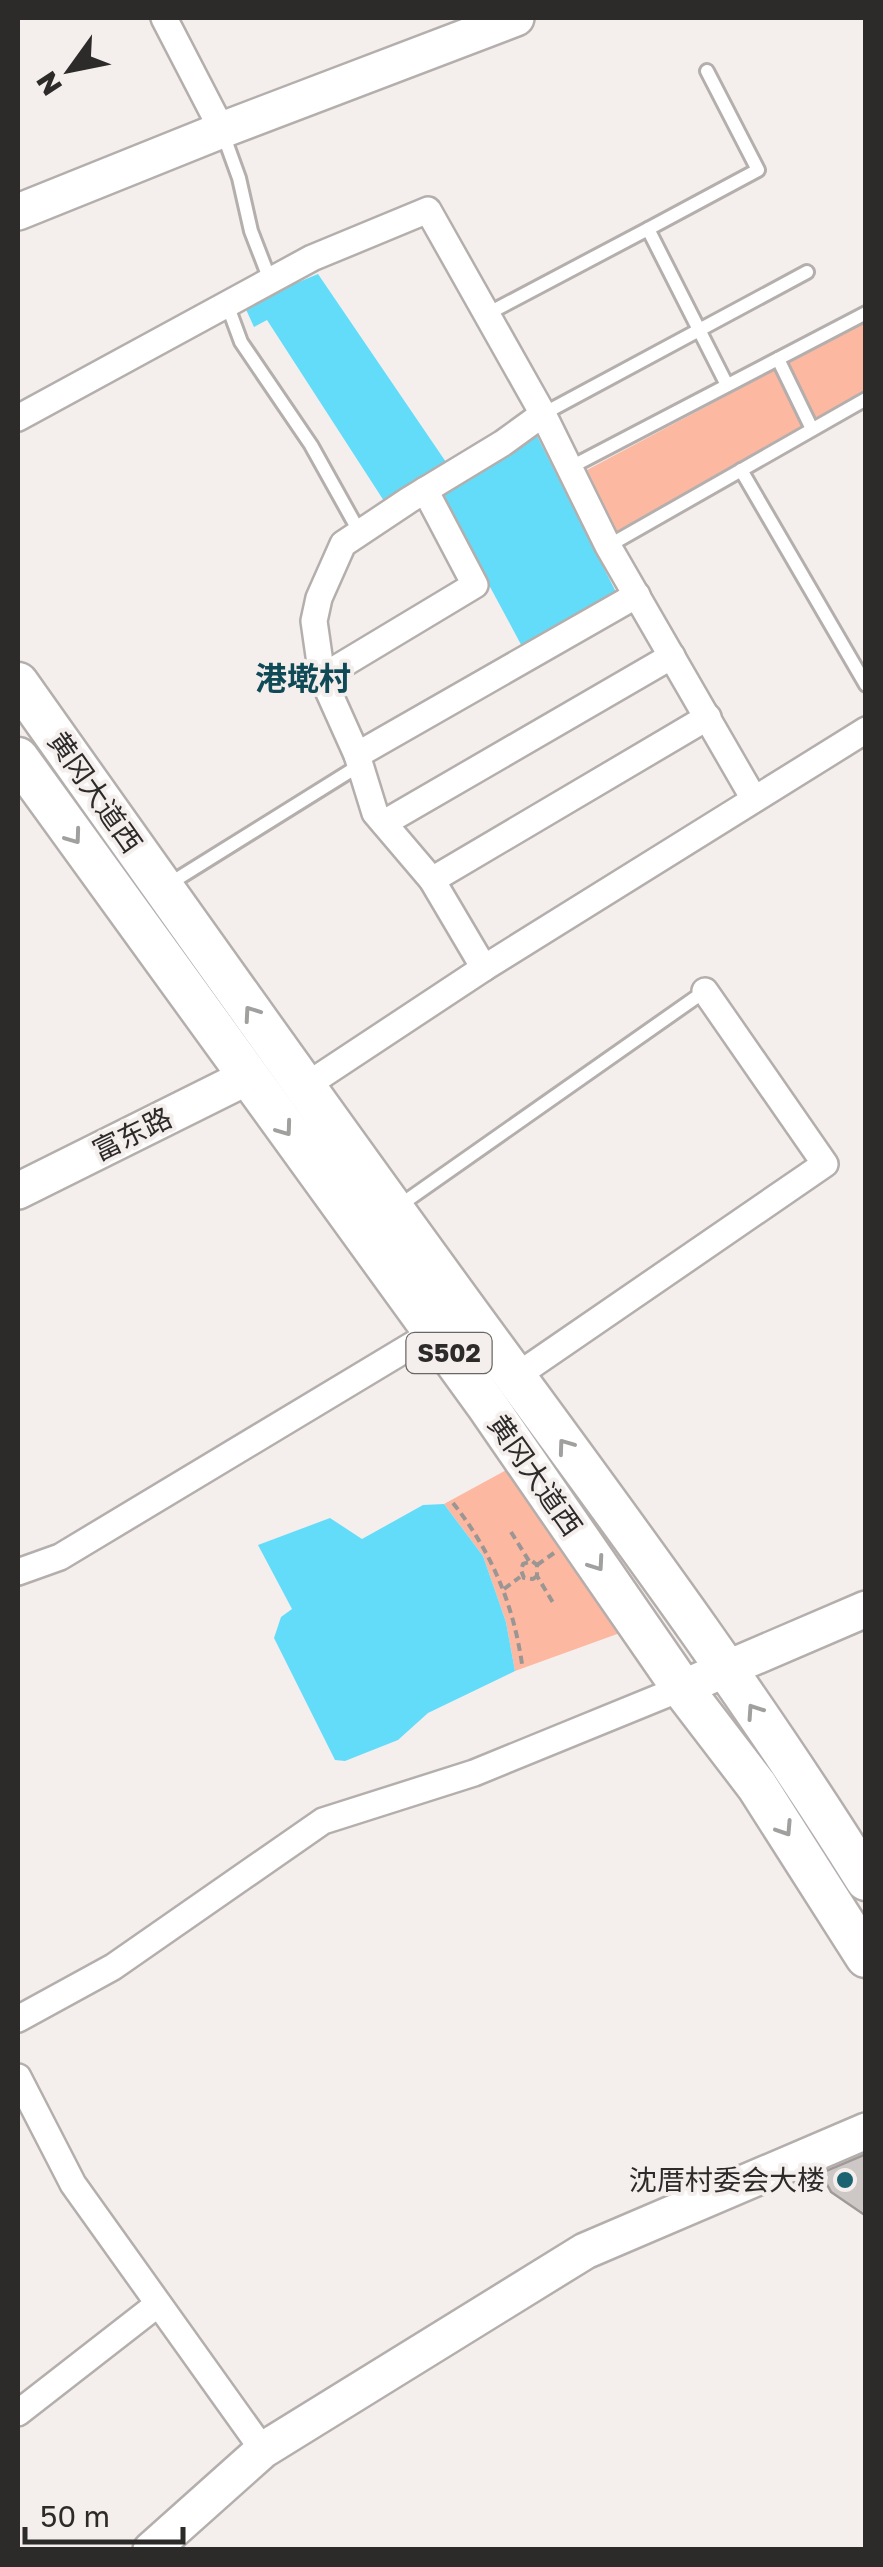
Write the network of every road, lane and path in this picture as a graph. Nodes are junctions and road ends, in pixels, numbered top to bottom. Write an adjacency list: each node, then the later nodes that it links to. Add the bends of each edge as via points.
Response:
1 (164, 18): 4 (street)
2 (516, 18): 4 (street)
3 (707, 71): 6 (lane, via 758,170)
4 (222, 130): 5 (street); 8 (lane)
5 (18, 212)
6 (648, 229): 11 (lane); 13 (lane)
7 (807, 272): 15 (lane)
8 (270, 280): 9 (street); 11 (street, via 428,210)
9 (227, 304): 16 (street); 21 (lane, via 241,342 312,445)
10 (866, 313): 12 (lane)
11 (487, 314): 15 (street)
12 (778, 359): 13 (lane); 17 (lane)
13 (727, 385): 18 (lane)
14 (866, 399): 17 (lane)
15 (543, 414): 18 (street); 20 (street)
16 (18, 418)
17 (812, 430): 19 (lane)
18 (569, 468): 22 (street)
19 (741, 470): 22 (lane); 27 (lane)
20 (425, 490): 21 (street); 25 (street, via 475,585)
21 (360, 533): 25 (street, via 343,544 320,598 314,621)
22 (608, 546): 23 (street)
23 (637, 596): 24 (street); 30 (street)
24 (672, 656): 28 (street); 33 (street)
25 (322, 677): 30 (street)
26 (18, 683): 35 (main road, 黄冈大道西 / S502)
27 (866, 685)
28 (708, 717): 32 (street); 34 (street)
29 (866, 730): 32 (street)
30 (359, 760): 33 (street); 35 (lane)
31 (24, 783): 38 (main road, 黄冈大道西 / S502, one-way to 38)
32 (754, 799): 36 (street)
33 (384, 824): 34 (street)
34 (432, 880): 36 (street)
35 (163, 888): 39 (main road, 黄冈大道西 / S502, one-way to 35)
36 (484, 968): 39 (street)
37 (705, 991): 41 (lane); 43 (street, via 824,1164)
38 (247, 1077): 40 (street, 富东路); 42 (main road, 黄冈大道西 / S502, one-way to 42)
39 (304, 1087): 41 (main road, 黄冈大道西 / S502)
40 (18, 1191)
41 (393, 1210): 43 (main road, 黄冈大道西 / S502)
42 (434, 1332): 47 (street, via 60,1557); 55 (main road, 黄冈大道西 / S502, one-way to 55)
43 (515, 1378): 54 (main road, 黄冈大道西 / S502, one-way to 43)
44 (453, 1503): 50 (path)
45 (511, 1532): 46 (path)
46 (529, 1561): 48 (path); 49 (path, via 538,1565)
47 (18, 1572)
48 (522, 1576): 49 (path); 50 (path)
49 (537, 1576): 51 (path)
50 (504, 1589): 53 (path)
51 (555, 1606)
52 (866, 1608): 54 (street)
53 (522, 1664)
54 (726, 1670): 55 (street); 56 (main road, 黄冈大道西 / S502, one-way to 54)
55 (682, 1688): 57 (main road, 黄冈大道西 / S502, one-way to 57, via 757,1786); 58 (street, via 474,1773 324,1821 113,1967)
56 (866, 1880)
57 (866, 1958)
58 (18, 2019)
59 (18, 2078): 61 (street, via 73,2184)
60 (866, 2131): 63 (street, via 586,2251)
61 (158, 2304): 62 (street); 63 (street)
62 (18, 2414)
63 (263, 2450): 64 (street)
64 (151, 2550)

